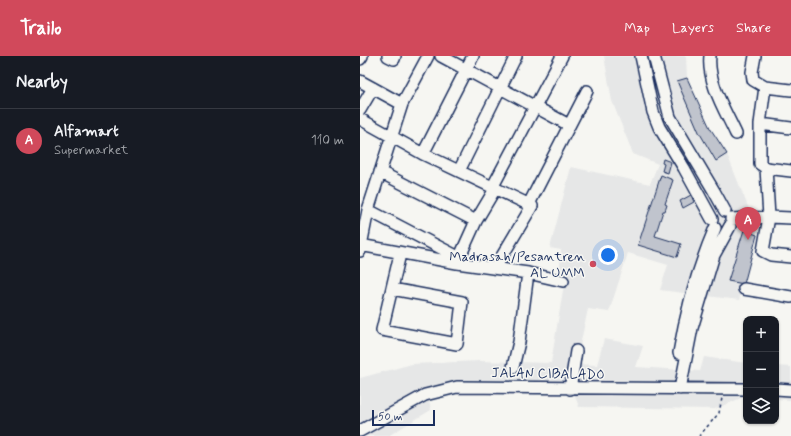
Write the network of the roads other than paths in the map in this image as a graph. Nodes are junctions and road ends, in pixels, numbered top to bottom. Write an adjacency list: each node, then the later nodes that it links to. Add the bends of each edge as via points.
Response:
1 (362, 56): 13 (street)
2 (388, 56): 3 (street, via 394,59)
3 (395, 56)
4 (428, 56): 21 (street)
5 (441, 56): 14 (street)
6 (472, 56): 14 (street)
7 (516, 56): 16 (street)
8 (562, 56): 22 (street)
9 (641, 56): 42 (street, via 652,112)
10 (654, 56): 40 (street, via 670,117 714,190)
11 (756, 56): 18 (street, via 752,77)
12 (709, 57): 28 (street, via 720,103)
13 (360, 59)
14 (466, 70): 16 (street); 30 (street)
15 (360, 81): 17 (street)
16 (500, 87): 22 (street); 32 (street)
17 (373, 88): 21 (street); 23 (street)
18 (765, 88): 19 (street); 25 (street)
19 (791, 90)
20 (587, 91): 26 (street)
21 (402, 104): 29 (street)
22 (536, 107): 26 (street); 35 (street)
23 (360, 110)
24 (360, 119): 29 (street)
25 (760, 124): 27 (street); 31 (street, via 760,164)
26 (569, 125): 36 (street)
27 (791, 128)
28 (736, 134)
29 (391, 135): 30 (street); 34 (street)
30 (423, 154): 32 (street)
31 (766, 168): 33 (street); 38 (street)
32 (458, 171): 35 (street)
33 (791, 171)
34 (380, 172): 37 (street); 41 (street)
35 (494, 188): 36 (street); 41 (street)
36 (529, 204): 47 (street, via 532,206)
37 (368, 210): 43 (street); 46 (street)
38 (769, 217): 39 (street); 40 (street); 45 (street, via 763,251 771,255)
39 (791, 218)
40 (728, 219): 42 (street, via 715,213); 42 (street, via 724,230); 57 (street, via 709,269)
41 (476, 222): 46 (street)
42 (713, 223): 57 (street, via 683,326)
43 (360, 247): 44 (street)
44 (400, 254): 46 (street); 50 (street)
45 (791, 257)
46 (458, 261): 47 (street)
47 (495, 268): 48 (street)
48 (528, 273): 49 (street); 54 (street)
49 (563, 281)
50 (392, 289): 50 (street, via 382,330 457,344 462,302)
51 (744, 289): 52 (street)
52 (791, 297)
53 (576, 351): 56 (street)
54 (513, 367)
55 (743, 388): 57 (street, JALAN CIBALADO)
56 (570, 389): 57 (street, JALAN CIBALADO); 60 (street, JALAN CIBALADO, via 457,387 425,395)
57 (676, 389)
58 (779, 389): 59 (street)
59 (791, 390)
60 (360, 431)

